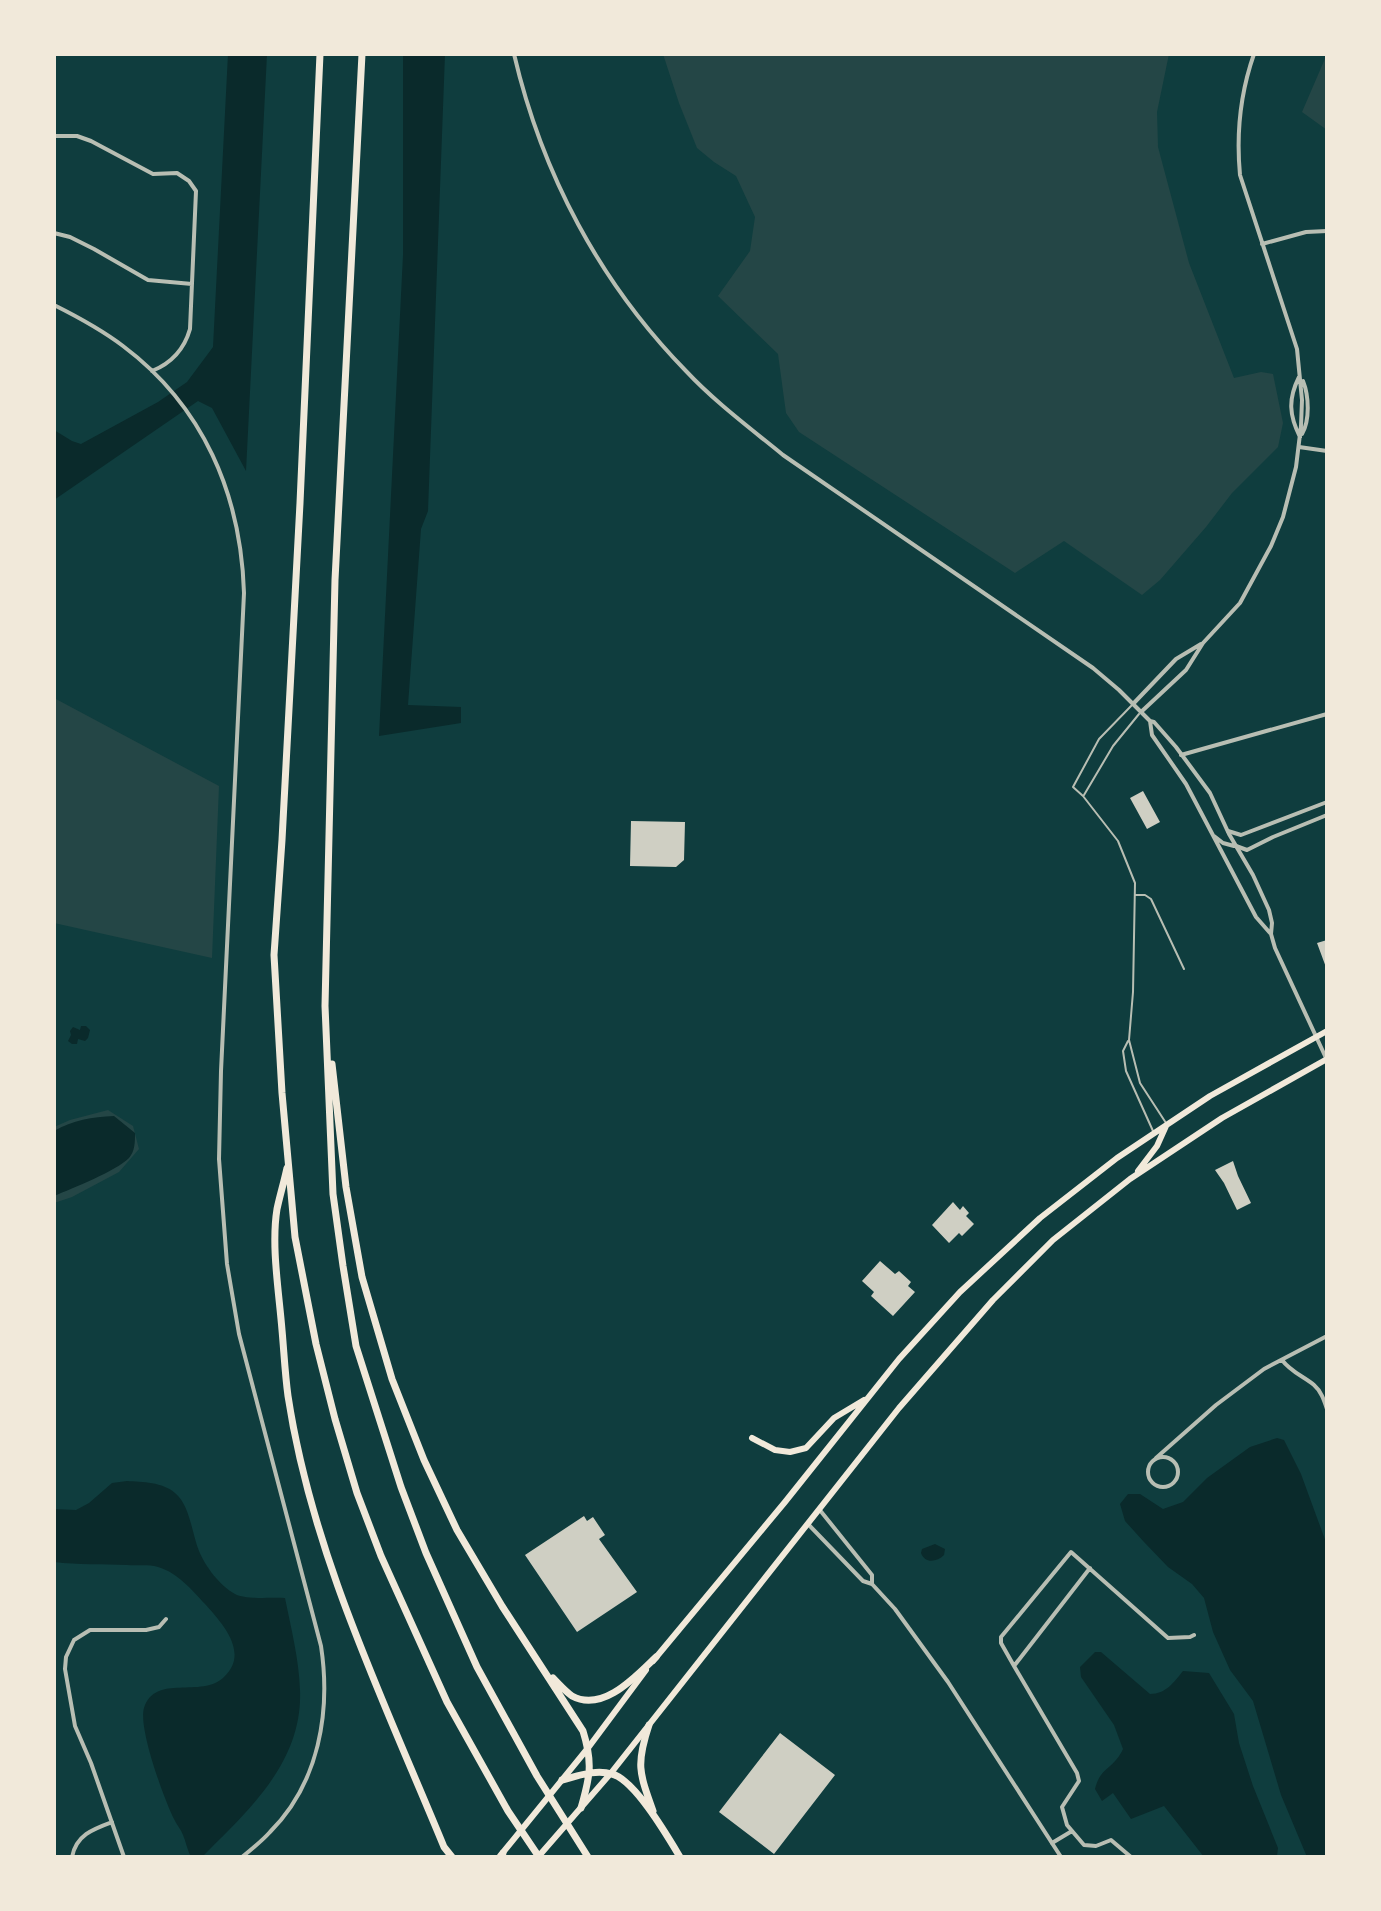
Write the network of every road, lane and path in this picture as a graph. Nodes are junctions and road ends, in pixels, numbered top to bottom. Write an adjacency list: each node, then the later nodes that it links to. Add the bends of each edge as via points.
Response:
1 (320, 54): 38 (highway, via 274,955)
2 (362, 54): 31 (highway, via 335,580)
3 (514, 54): 17 (street, via 538,138 581,232 621,293 686,371 783,455 1093,668)
4 (1254, 54): 8 (street, via 1240,114 1238,158)
5 (54, 136): 9 (street, via 77,136 153,174 177,173 189,181 196,191)
6 (1327, 231): 8 (street)
7 (54, 233): 9 (street, via 148,280)
8 (1262, 244): 12 (street, via 1297,349)
9 (192, 284): 11 (street, via 186,342 175,358)
10 (54, 305): 11 (street, via 122,345)
11 (152, 371): 69 (street, via 187,411 210,449 236,519 244,568 219,1159 239,1334 321,1646 325,1682 319,1744 306,1780 286,1813)
12 (1300, 375): 13 (street, via 1306,390 1306,426); 13 (street, via 1292,392 1292,420)
13 (1300, 437): 14 (street)
14 (1299, 447): 15 (street); 16 (street, via 1291,492 1271,546 1240,603)
15 (1327, 451)
16 (1203, 643): 17 (street, via 1176,659); 18 (street, via 1186,670)
17 (1133, 704): 18 (street); 22 (lane, via 1099,739 1073,787)
18 (1141, 712): 20 (street); 22 (lane)
19 (1327, 714): 21 (street)
20 (1150, 721): 21 (street); 26 (street, via 1152,735)
21 (1181, 755): 25 (street, via 1210,793)
22 (1083, 796): 28 (lane, via 1118,841)
23 (1327, 802): 25 (street, via 1241,835)
24 (1327, 815): 27 (street, via 1247,850)
25 (1228, 831): 27 (street)
26 (1212, 834): 27 (street); 29 (street, via 1256,917)
27 (1236, 846): 29 (street, via 1269,910)
28 (1135, 895): 30 (lane, via 1151,899); 34 (lane)
29 (1271, 934): 33 (street)
30 (1184, 969)
31 (325, 1006): 54 (highway, via 362,1277 392,1379 457,1530); 73 (highway, via 333,1194 356,1346 401,1487 477,1667)
32 (1327, 1031): 33 (main road)
33 (1316, 1036): 35 (street); 36 (main road)
34 (1129, 1040): 36 (lane, via 1140,1083); 37 (lane, via 1123,1051 1126,1071)
35 (1327, 1060): 39 (main road, via 1222,1118)
36 (1167, 1124): 37 (main road); 39 (main road, via 1149,1159)
37 (1153, 1133): 42 (main road, via 1040,1218 960,1292)
38 (289, 1158): 65 (highway, via 276,1243 288,1395 298,1445 335,1577); 72 (highway, via 295,1237 316,1344 357,1493 447,1702)
39 (1130, 1179): 46 (main road, via 1053,1240 993,1300)
40 (1327, 1336): 41 (street)
41 (1282, 1360): 43 (street, via 1314,1385); 45 (street, via 1227,1397)
42 (868, 1398): 44 (main road, via 834,1418 806,1448 775,1450); 52 (main road)
43 (1327, 1409)
44 (752, 1438)
45 (1156, 1458): 45 (street, via 1148,1471 1150,1480 1163,1488 1173,1485 1179,1476 1175,1462)
46 (819, 1509): 47 (main road); 49 (street, via 872,1575)
47 (808, 1524): 49 (street); 55 (main road)
48 (1090, 1568): 51 (street, via 1168,1638); 53 (street); 53 (street, via 1071,1552 1001,1637)
49 (872, 1584): 64 (street, via 948,1682)
50 (166, 1619): 62 (street, via 146,1630 90,1630 74,1640 66,1657 75,1726)
51 (1194, 1635)
52 (656, 1657): 54 (highway, via 625,1687 596,1699 573,1696); 56 (main road)
53 (1014, 1666): 63 (street, via 1077,1773 1079,1781 1062,1807)
54 (542, 1668): 56 (highway, via 583,1731)
55 (649, 1725): 58 (main road); 61 (highway, via 640,1766)
56 (588, 1748): 57 (highway); 59 (main road)
57 (590, 1772): 58 (highway); 59 (highway); 60 (highway)
58 (611, 1773): 60 (main road); 61 (highway)
59 (562, 1780): 66 (main road)
60 (581, 1808): 72 (main road)
61 (655, 1817): 74 (highway)
62 (112, 1822): 67 (street, via 77,1842); 68 (street)
63 (1072, 1831): 64 (street); 76 (street, via 1084,1845 1111,1840)
64 (1052, 1843): 75 (street)
65 (444, 1847): 70 (highway); 71 (highway)
66 (501, 1856)
67 (72, 1857)
68 (124, 1857)
69 (242, 1857)
70 (445, 1857)
71 (452, 1857)
72 (538, 1857)
73 (588, 1857)
74 (680, 1857)
75 (1061, 1857)
76 (1131, 1857)

